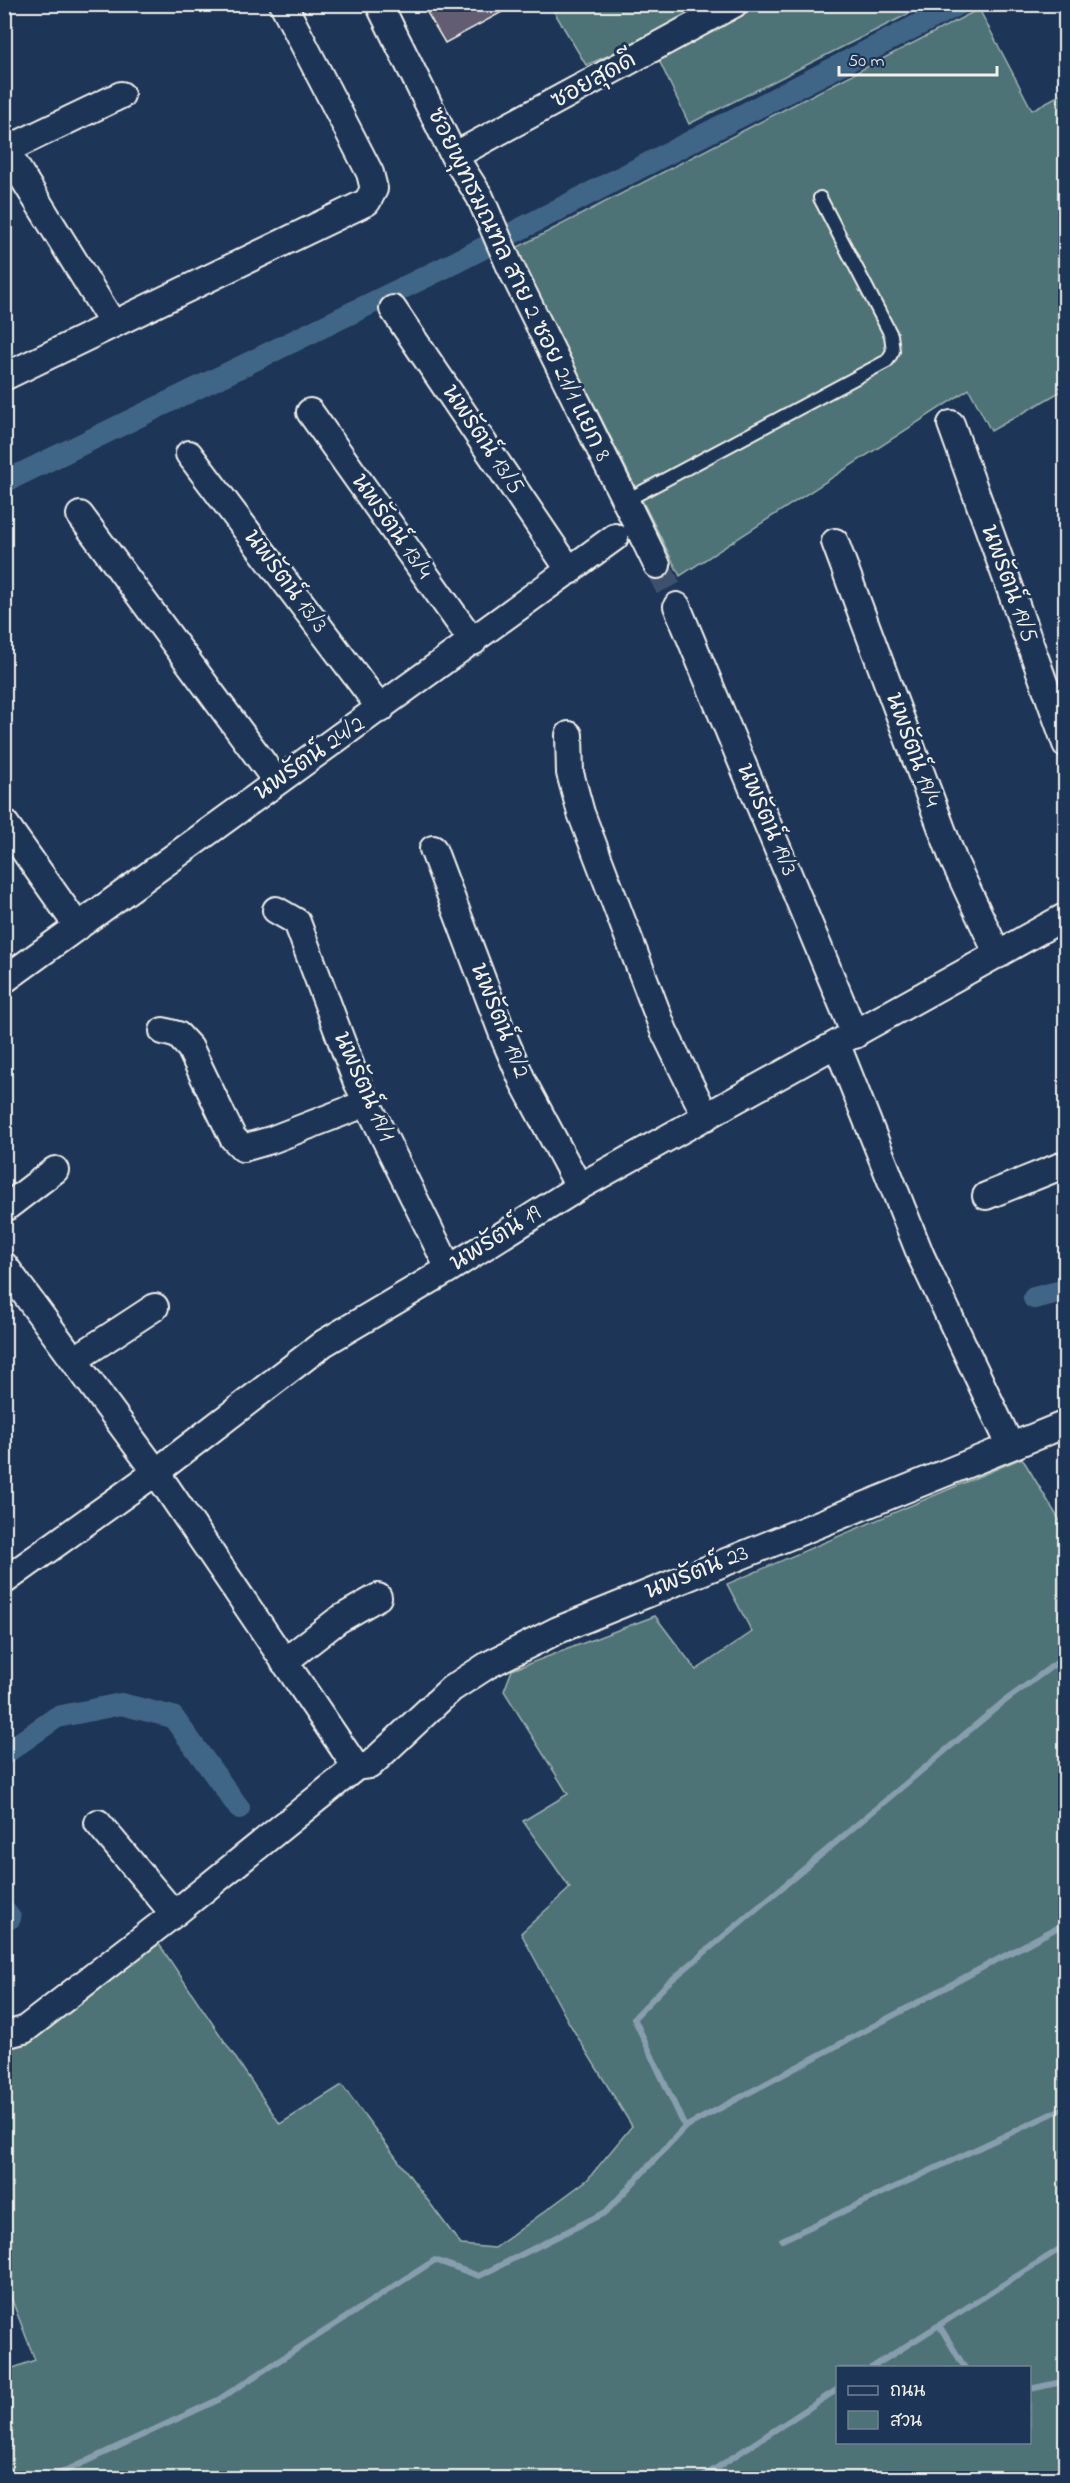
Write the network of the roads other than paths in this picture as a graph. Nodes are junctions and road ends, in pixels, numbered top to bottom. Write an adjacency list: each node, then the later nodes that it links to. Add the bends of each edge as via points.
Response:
1 (283, 4): 9 (street, via 370,173 374,189 368,202)
2 (379, 4): 6 (street, ซอยพุทธมณฑล สาย 2 ซอย 21/1 แยก 8)
3 (734, 4): 6 (street, ซอยสุดดี)
4 (122, 95): 5 (street)
5 (5, 148): 9 (street)
6 (454, 156): 14 (street, ซอยพุทธมณฑล สาย 2 ซอย 21/1 แยก 8, via 480,197)
7 (820, 198): 14 (lane, via 891,336 893,351 887,361)
8 (393, 309): 19 (street, นพรัตน์ 13/5)
9 (113, 324): 10 (street)
10 (4, 377)
11 (310, 412): 21 (street, นพรัตน์ 13/4)
12 (951, 424): 24 (street, นพรัตน์ 19/5)
13 (189, 454): 22 (street, นพรัตน์ 13/3)
14 (625, 501): 18 (street, ซอยพุทธมณฑล สาย 2 ซอย 21/1 แยก 8)
15 (80, 515): 25 (street)
16 (615, 537): 19 (street, นพรัตน์ 24/2)
17 (835, 542): 31 (street, นพรัตน์ 19/4, via 953,859)
18 (657, 565)
19 (570, 571): 21 (street, นพรัตน์ 24/2)
20 (677, 606): 34 (street, นพรัตน์ 19/3)
21 (473, 642): 22 (street, นพรัตน์ 24/2)
22 (381, 709): 25 (street, นพรัตน์ 24/2)
23 (570, 735): 36 (street, via 570,773 581,813 664,1031)
24 (1065, 744)
25 (277, 782): 30 (street, นพรัตน์ 24/2)
26 (4, 822): 30 (street)
27 (433, 849): 39 (street, นพรัตน์ 19/2, via 523,1082)
28 (276, 910): 35 (street, นพรัตน์ 19/1, via 297,922)
29 (1065, 916): 31 (street, นพรัตน์ 19)
30 (78, 927): 32 (street, นพรัตน์ 24/2)
31 (998, 956): 34 (street, นพรัตน์ 19)
32 (4, 980)
33 (163, 1031): 35 (street, via 178,1035 190,1048 233,1138 243,1148)
34 (846, 1040): 36 (street, นพรัตน์ 19); 47 (street, นพรัตน์ 19/3, via 921,1256)
35 (367, 1103): 43 (street, นพรัตน์ 19/1)
36 (706, 1117): 39 (street, นพรัตน์ 19)
37 (1065, 1164): 40 (street)
38 (55, 1170): 41 (street)
39 (579, 1187): 43 (street, นพรัตน์ 19)
40 (986, 1196)
41 (4, 1209)
42 (4, 1265): 45 (street)
43 (449, 1269): 48 (street, นพรัตน์ 19, via 324,1343)
44 (154, 1307): 45 (street)
45 (74, 1360): 48 (street)
46 (1065, 1424): 47 (street, นพรัตน์ 23)
47 (1010, 1445): 52 (street, นพรัตน์ 23, via 558,1630 488,1665 451,1689 370,1765)
48 (156, 1472): 49 (street, นพรัตน์ 19); 51 (street)
49 (4, 1581)
50 (378, 1597): 51 (street, via 338,1620)
51 (284, 1662): 52 (street)
52 (356, 1767): 54 (street, นพรัตน์ 23)
53 (98, 1823): 54 (street)
54 (174, 1914): 55 (street, นพรัตน์ 23, via 24,2030)
55 (4, 2036)

